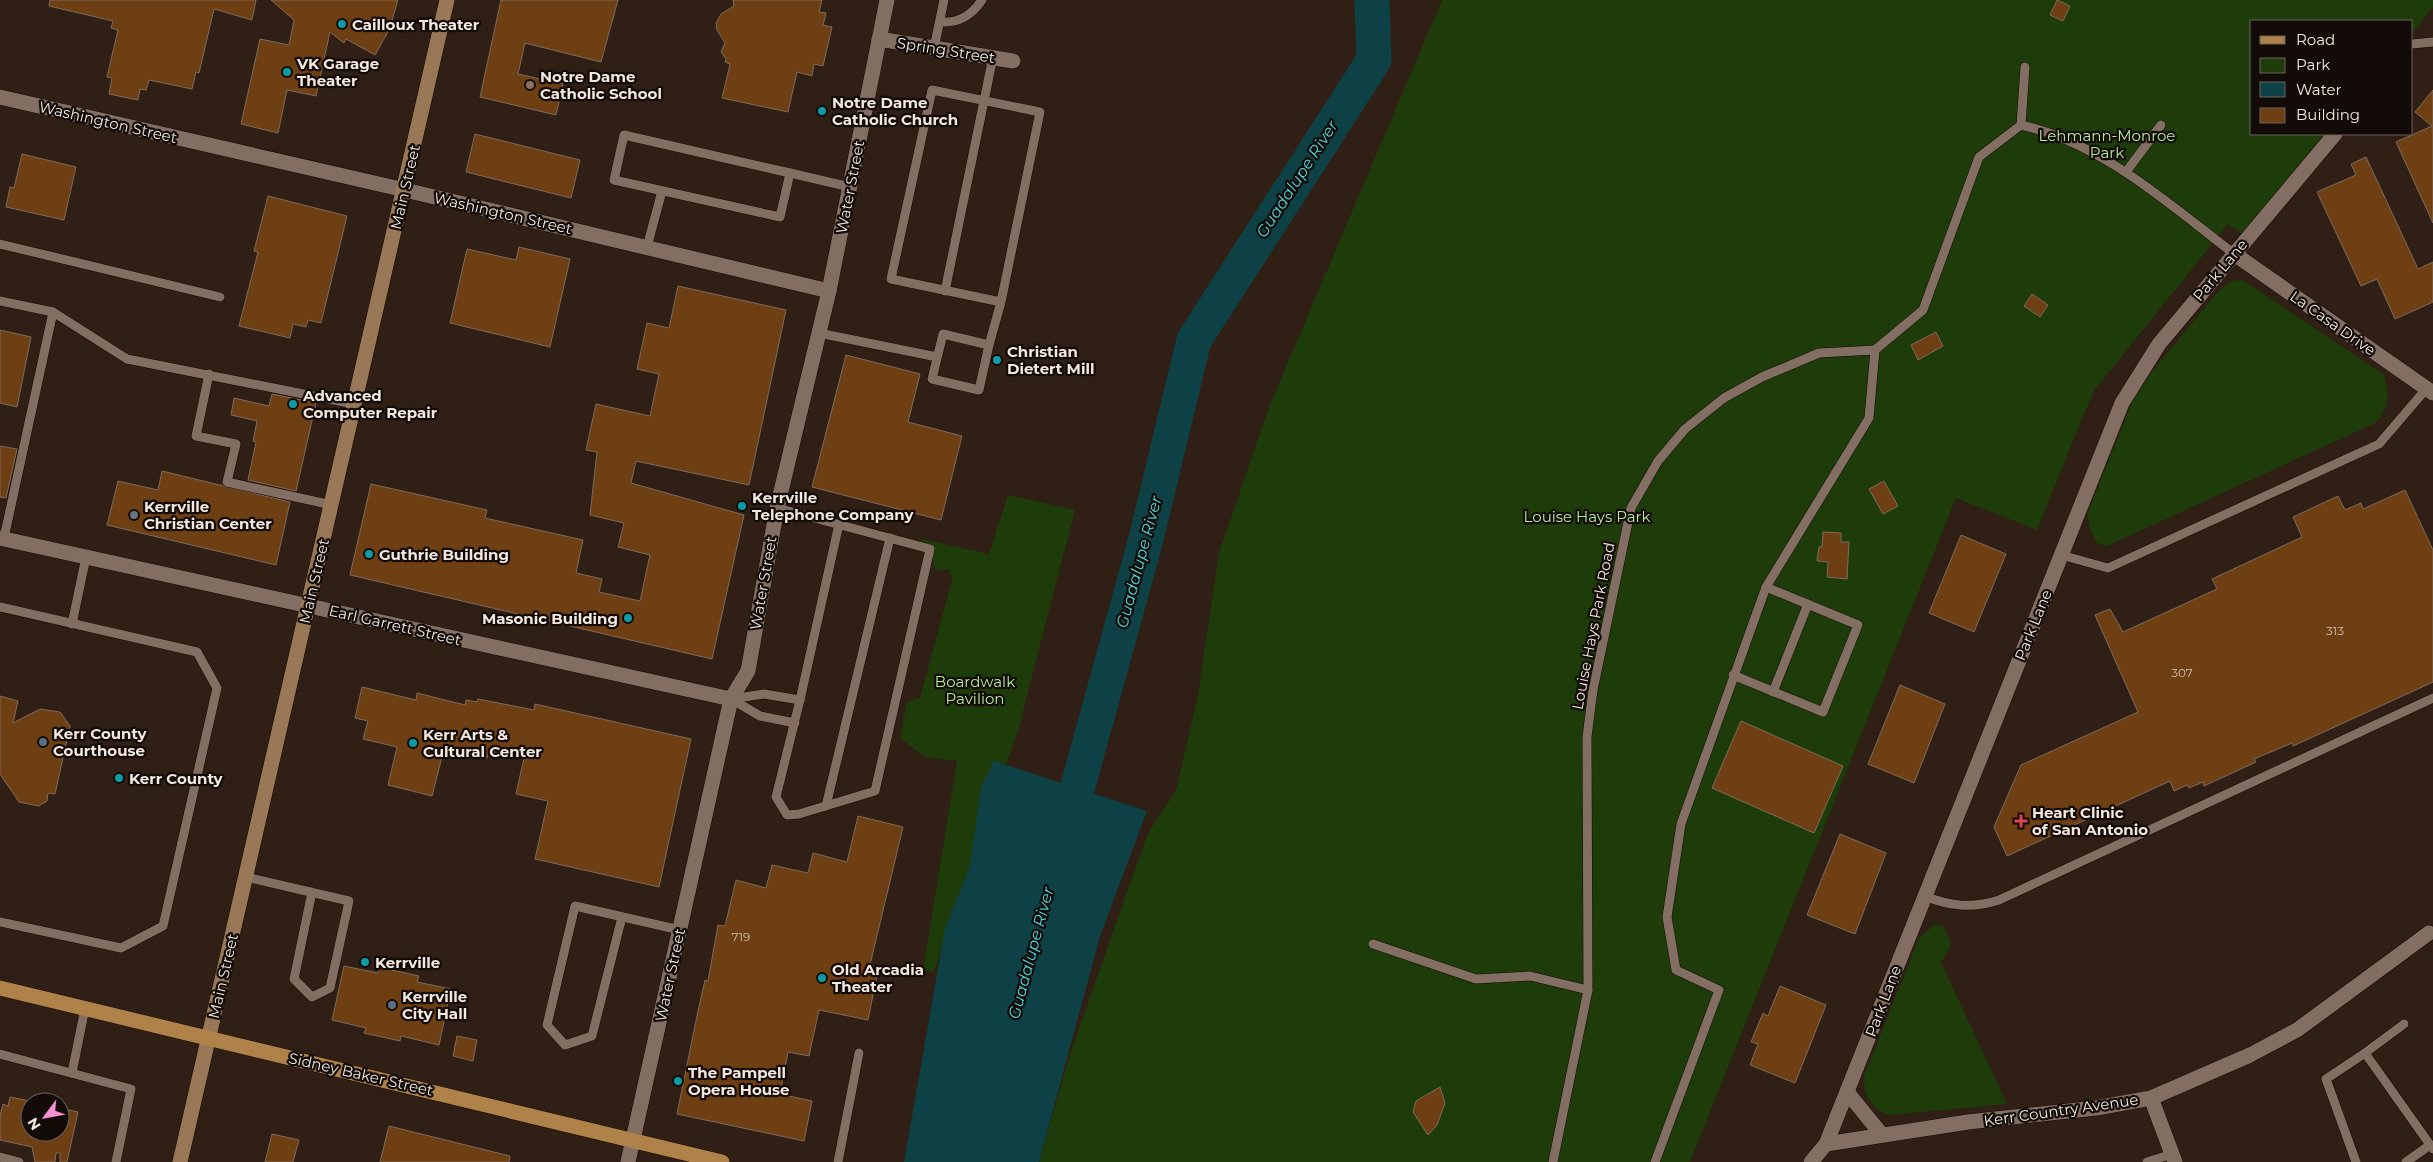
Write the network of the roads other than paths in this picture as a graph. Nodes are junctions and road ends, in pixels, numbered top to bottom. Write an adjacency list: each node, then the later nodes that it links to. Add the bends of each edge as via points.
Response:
1 (447, 0): 21 (main road, Main Street)
2 (888, 0): 6 (street, Water Street)
3 (944, 0): 5 (lane)
4 (982, 0): 5 (lane, via 974,12 955,23)
5 (940, 22): 9 (lane)
6 (879, 39): 9 (street, Spring Street); 20 (street, Water Street)
7 (2433, 42): 8 (lane)
8 (2413, 44)
9 (934, 48): 10 (street, Spring Street)
10 (993, 58): 11 (street, Spring Street); 14 (lane)
11 (1013, 61)
12 (2025, 66): 15 (lane)
13 (0, 97): 21 (street, Washington Street)
14 (984, 100): 27 (lane); 27 (lane, via 932,90 891,280); 30 (lane, via 1040,112)
15 (2021, 125): 18 (lane, via 2049,132); 34 (lane, via 1979,157 1923,310)
16 (2162, 125): 18 (lane)
17 (2334, 135): 25 (street, Park Lane)
18 (2126, 172): 25 (lane)
19 (790, 173): 20 (lane); 22 (lane, via 780,218); 22 (lane, via 624,135 614,180)
20 (850, 187): 26 (street, Water Street)
21 (405, 190): 24 (street, Washington Street); 38 (main road, Main Street)
22 (662, 191): 24 (lane)
23 (0, 244): 28 (lane)
24 (647, 247): 26 (street, Washington Street)
25 (2233, 253): 37 (street, La Casa Drive); 44 (street, Park Lane, via 2159,344 2132,383)
26 (829, 291): 32 (street, Water Street)
27 (945, 291): 30 (lane)
28 (220, 296)
29 (0, 300): 31 (lane)
30 (1001, 302): 33 (lane)
31 (53, 312): 36 (lane, via 127,359); 42 (lane)
32 (819, 333): 35 (lane); 40 (street, Water Street)
33 (989, 345): 35 (lane, via 943,334); 35 (lane, via 979,390 932,379)
34 (1875, 350): 46 (lane, via 1869,418); 67 (lane, Louise Hays Park Road, via 1820,353 1762,377 1724,398 1685,429 1658,461 1631,508 1593,690 1587,737)
35 (937, 358)
36 (209, 374): 38 (lane); 39 (lane, via 196,436 236,444 226,482)
37 (2430, 390): 44 (lane, via 2379,444 2108,568)
38 (354, 404): 39 (main road, Main Street)
39 (332, 505): 48 (main road, Main Street)
40 (777, 508): 41 (lane); 54 (street, Water Street, via 748,671)
41 (839, 524): 43 (lane); 55 (lane)
42 (2, 538): 45 (street, Earl Garrett Street)
43 (890, 538): 57 (lane); 57 (lane, via 930,549 874,791)
44 (2061, 555): 60 (street, Park Lane)
45 (86, 557): 48 (street, Earl Garrett Street); 50 (lane)
46 (1766, 587): 47 (lane); 51 (lane)
47 (1808, 604): 52 (lane); 52 (lane, via 1858,625 1823,712)
48 (309, 606): 54 (street, Earl Garrett Street); 58 (main road, Main Street)
49 (0, 608): 50 (lane)
50 (72, 624): 62 (lane, via 198,652 217,688 163,926 121,948)
51 (1733, 675): 52 (lane); 90 (lane, via 1681,824 1667,917 1676,970 1719,990)
52 (1773, 692)
53 (2433, 698): 60 (lane, via 1998,900 1966,907)
54 (731, 699): 55 (lane, via 764,694); 56 (lane, via 760,716); 63 (street, Water Street)
55 (800, 700): 56 (lane)
56 (795, 723): 57 (lane, via 776,797 787,815)
57 (826, 806)
58 (246, 877): 59 (lane); 70 (main road, Main Street)
59 (312, 892): 59 (lane, via 349,901 330,988 312,997 294,979)
60 (1924, 896): 75 (street, Park Lane)
61 (622, 917): 61 (lane, via 575,906 547,1025 565,1045 592,1036); 63 (lane)
62 (0, 922)
63 (680, 930): 78 (street, Water Street)
64 (2429, 933): 76 (street, Kerr Country Avenue, via 2297,1030 2250,1056)
65 (1373, 944): 67 (lane, via 1476,979 1530,976)
66 (0, 988): 68 (main road, Sidney Baker Street)
67 (1588, 990): 89 (lane, Louise Hays Park Road)
68 (85, 1008): 70 (main road, Sidney Baker Street); 74 (lane)
69 (2404, 1024): 72 (lane)
70 (209, 1038): 78 (main road, Sidney Baker Street); 85 (main road, Main Street)
71 (859, 1053): 88 (lane)
72 (2365, 1053): 80 (lane); 93 (lane, via 2326,1079)
73 (0, 1054): 74 (lane)
74 (72, 1073): 84 (lane, via 131,1089)
75 (1847, 1092): 77 (street); 79 (street, Park Lane)
76 (2151, 1098): 77 (street, Kerr Country Avenue); 82 (street)
77 (1882, 1135): 79 (street, Kerr Country Avenue)
78 (634, 1140): 86 (street, Water Street); 87 (main road, Sidney Baker Street)
79 (1826, 1144): 91 (street, Park Lane)
80 (2432, 1147): 94 (lane)
81 (0, 1158): 83 (lane)
82 (2173, 1158): 92 (lane)
83 (19, 1162)
84 (116, 1162)
85 (180, 1162)
86 (628, 1162)
87 (722, 1162)
88 (838, 1162)
89 (1553, 1162)
90 (1655, 1162)
91 (1811, 1162)
92 (2147, 1162)
93 (2356, 1162)
94 (2406, 1162)

